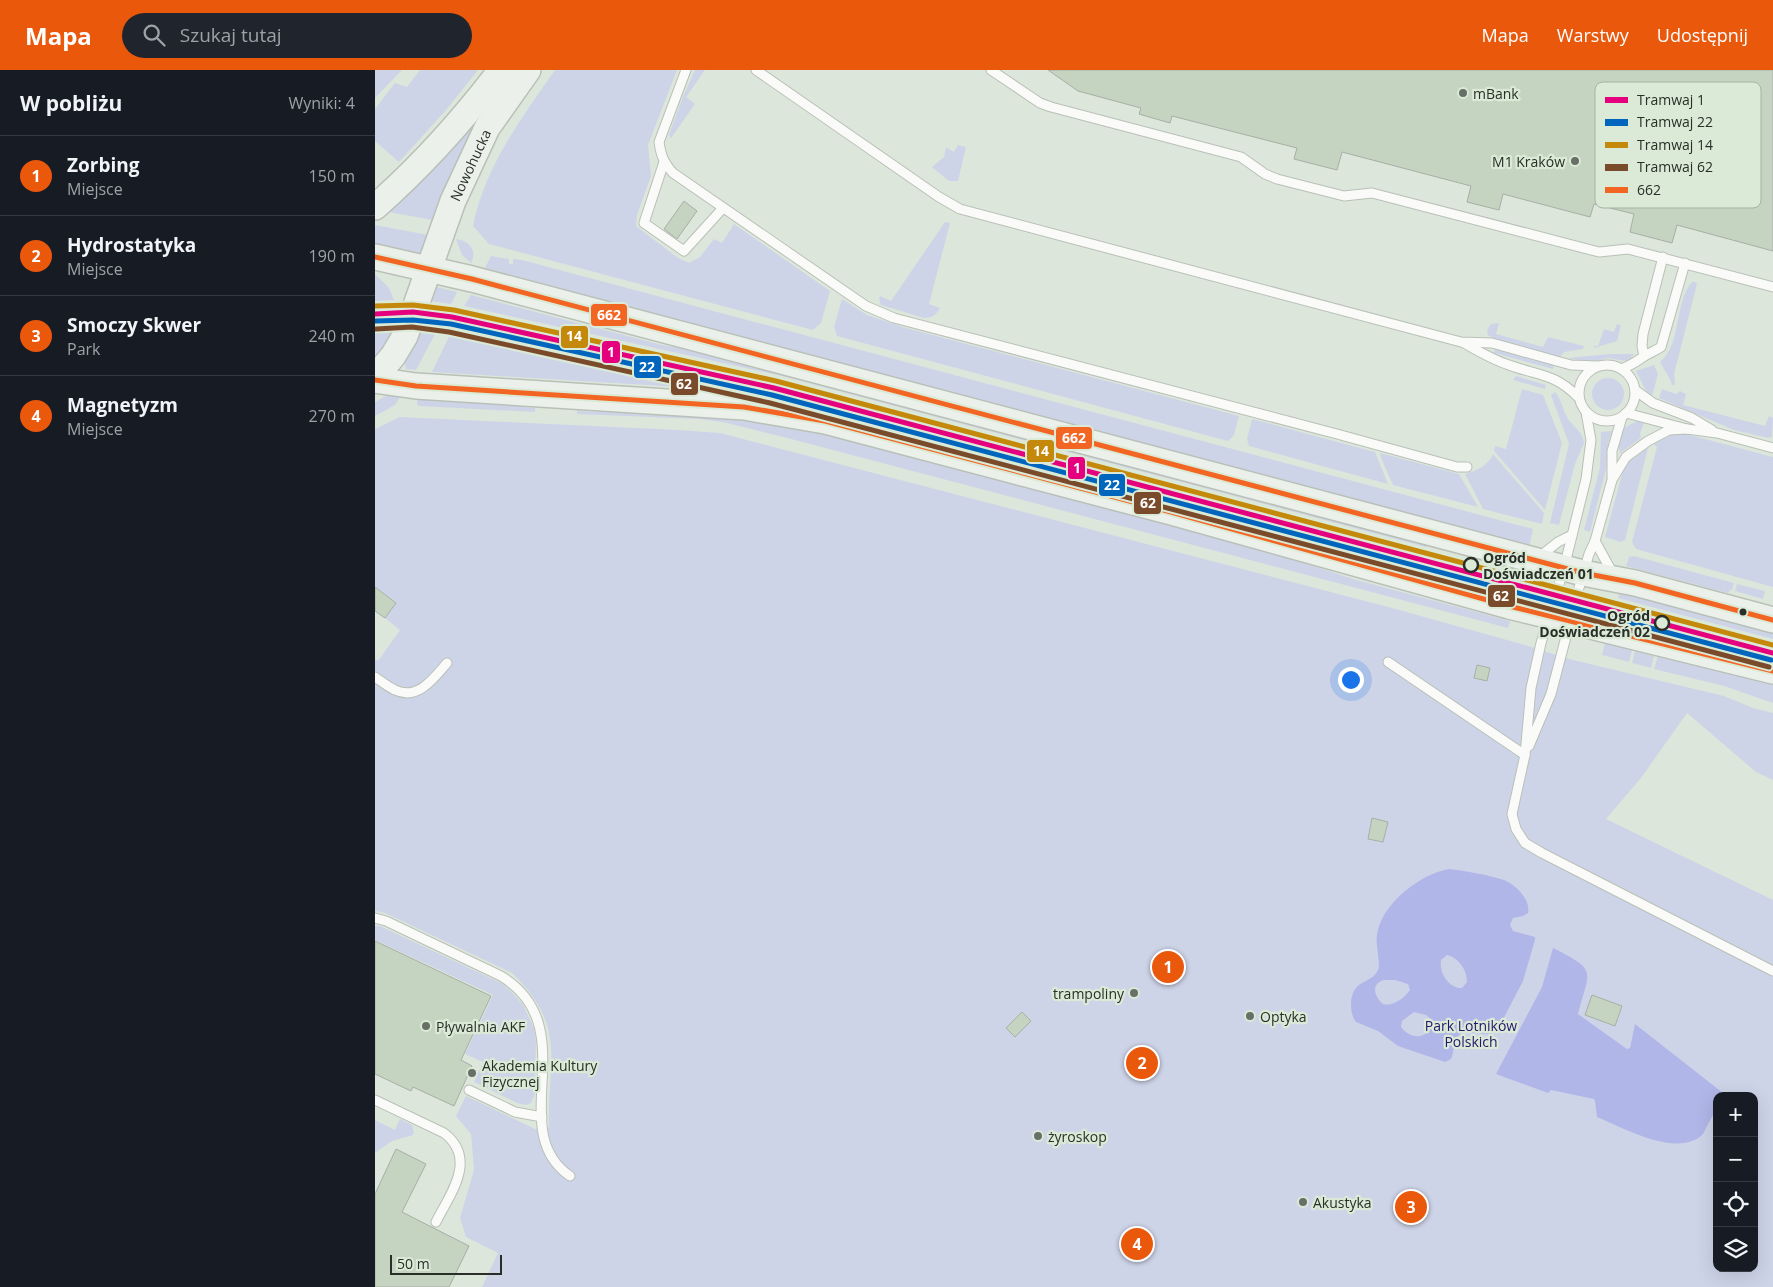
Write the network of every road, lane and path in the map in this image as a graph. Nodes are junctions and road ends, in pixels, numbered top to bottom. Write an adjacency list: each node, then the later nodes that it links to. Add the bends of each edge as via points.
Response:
1 (501, 70): 7 (main road, Nowohucka, via 450,134)
2 (529, 70): 12 (main road, Nowohucka, via 487,128 453,200)
3 (686, 70): 6 (lane, via 659,142)
4 (756, 70): 14 (lane, via 960,209)
5 (991, 70): 10 (lane, via 1040,103 1241,157 1277,179 1344,196 1371,193 1599,252 1628,248)
6 (664, 162): 8 (lane, via 673,173); 8 (lane, via 644,223 684,251)
7 (375, 207)
8 (723, 208): 26 (lane, via 859,301 894,318 1457,467)
9 (375, 257): 12 (main road)
10 (1663, 257): 11 (lane); 15 (lane, via 1643,334)
11 (1685, 263): 13 (lane); 15 (lane, via 1661,347)
12 (429, 270): 18 (main road, Nowohucka, via 402,342); 30 (main road)
13 (1773, 287)
14 (1461, 342): 16 (lane, via 1492,343 1571,365); 20 (lane, via 1509,366 1553,378)
15 (1644, 356): 17 (lane)
16 (1599, 366): 17 (lane); 20 (lane, via 1582,379)
17 (1621, 369): 19 (lane, via 1631,378)
18 (375, 379): 33 (main road, via 416,386 727,405 793,414 1171,512)
19 (1635, 390): 22 (lane, via 1633,402); 24 (lane)
20 (1579, 397): 21 (lane)
21 (1586, 412): 22 (lane, via 1604,421); 28 (lane, via 1590,456)
22 (1624, 415): 23 (lane); 27 (lane, via 1614,442)
23 (1687, 429): 24 (lane); 27 (lane, via 1669,430 1648,441 1626,457)
24 (1717, 433): 25 (lane)
25 (1773, 448)
26 (1467, 467)
27 (1612, 480): 29 (lane)
28 (1572, 535): 30 (lane, via 1554,544); 31 (lane)
29 (1595, 541): 31 (lane); 32 (lane)
30 (1535, 560): 31 (main road)
31 (1573, 570): 32 (main road); 33 (lane); 33 (lane)
32 (1616, 579): 34 (main road)
33 (1560, 619): 37 (main road); 39 (lane, via 1551,694); 39 (lane, via 1541,643 1531,688)
34 (1773, 620)
35 (1388, 662): 39 (lane)
36 (447, 663): 38 (lane, via 430,684 414,693 396,691)
37 (1773, 671)
38 (375, 677)
39 (1525, 755): 41 (lane, via 1512,814 1525,843)
40 (375, 918): 44 (lane, via 501,976 526,998 537,1017 543,1042)
41 (1773, 971)
42 (469, 1090): 44 (lane, via 515,1112)
43 (375, 1100): 46 (lane, via 444,1133 457,1146 460,1171)
44 (542, 1116): 45 (lane, via 545,1146 550,1157)
45 (570, 1176)
46 (436, 1222)

